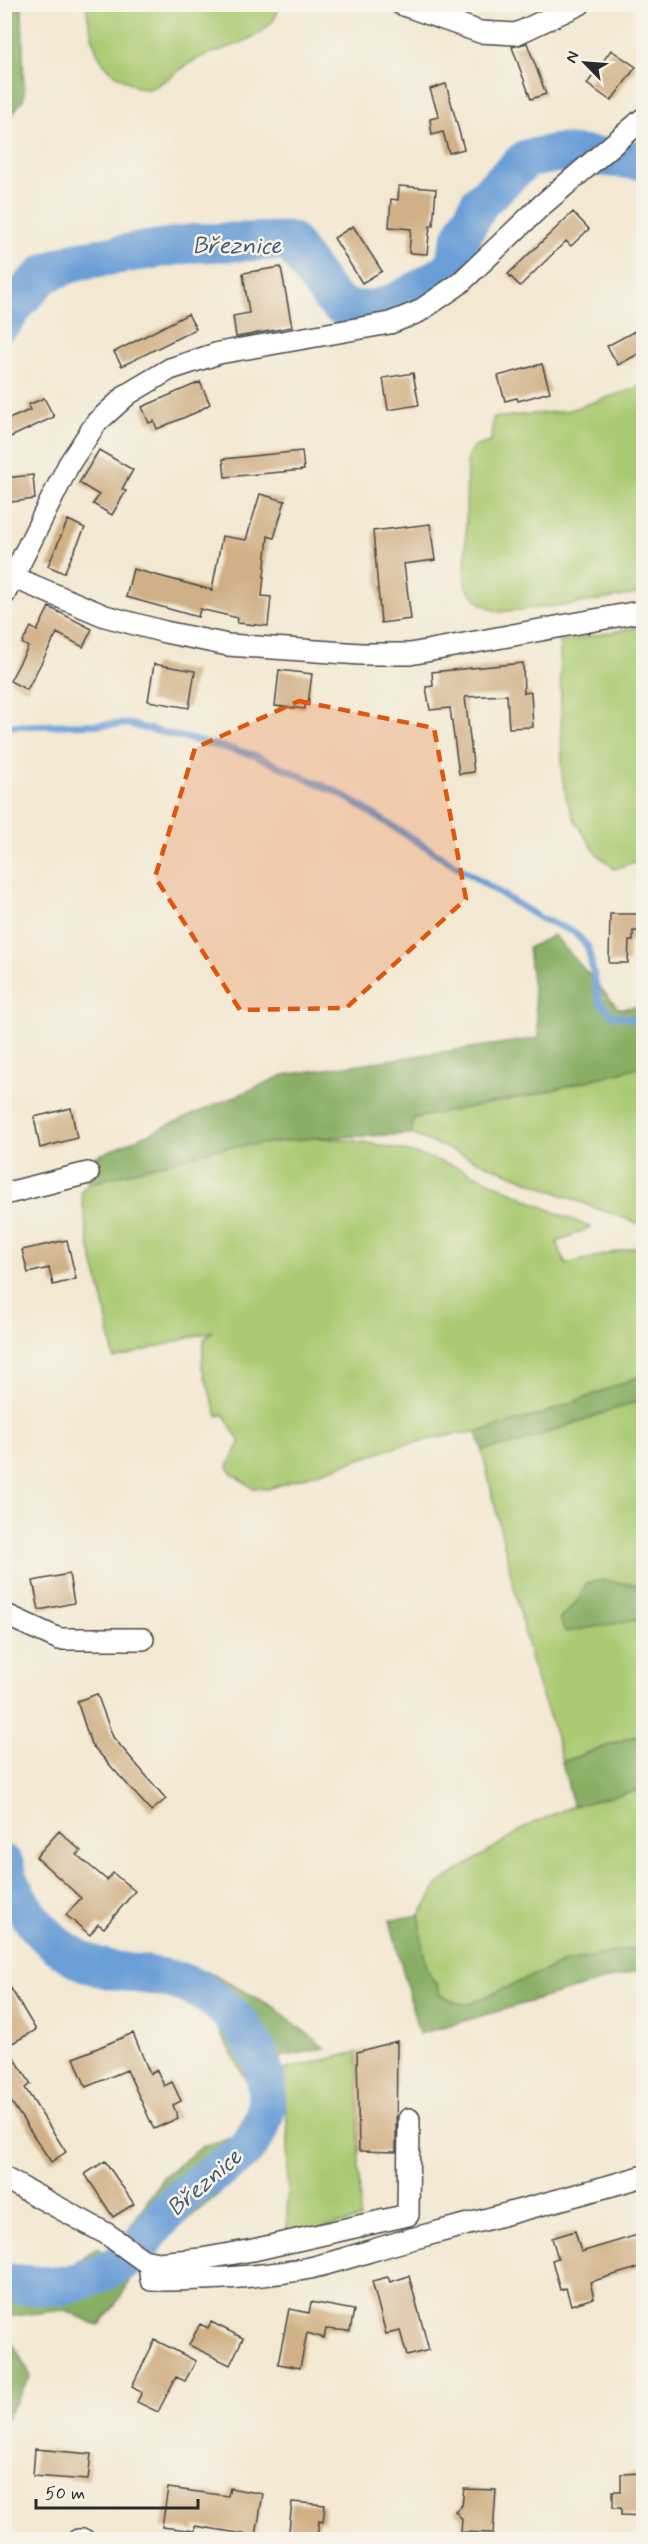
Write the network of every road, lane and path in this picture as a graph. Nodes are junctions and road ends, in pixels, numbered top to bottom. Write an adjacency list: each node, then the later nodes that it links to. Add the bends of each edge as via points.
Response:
1 (401, 4): 2 (street, via 480,32 516,34)
2 (580, 4)
3 (644, 118): 4 (street, via 542,205 459,284 418,312 390,323 219,353 170,369 128,394 96,423 69,464)
4 (10, 587): 5 (street, via 165,632 228,645 361,654 410,654)
5 (644, 611)
6 (88, 1173): 7 (street)
7 (4, 1194)
8 (4, 1614): 9 (street, via 58,1639)
9 (144, 1639)
10 (410, 2119): 13 (street, via 408,2215 253,2250 201,2259)
11 (644, 2176): 13 (street, via 291,2271 152,2280)
12 (4, 2178): 13 (street, via 118,2240)
13 (146, 2261)
14 (78, 2540): 15 (street)
15 (84, 2540)

